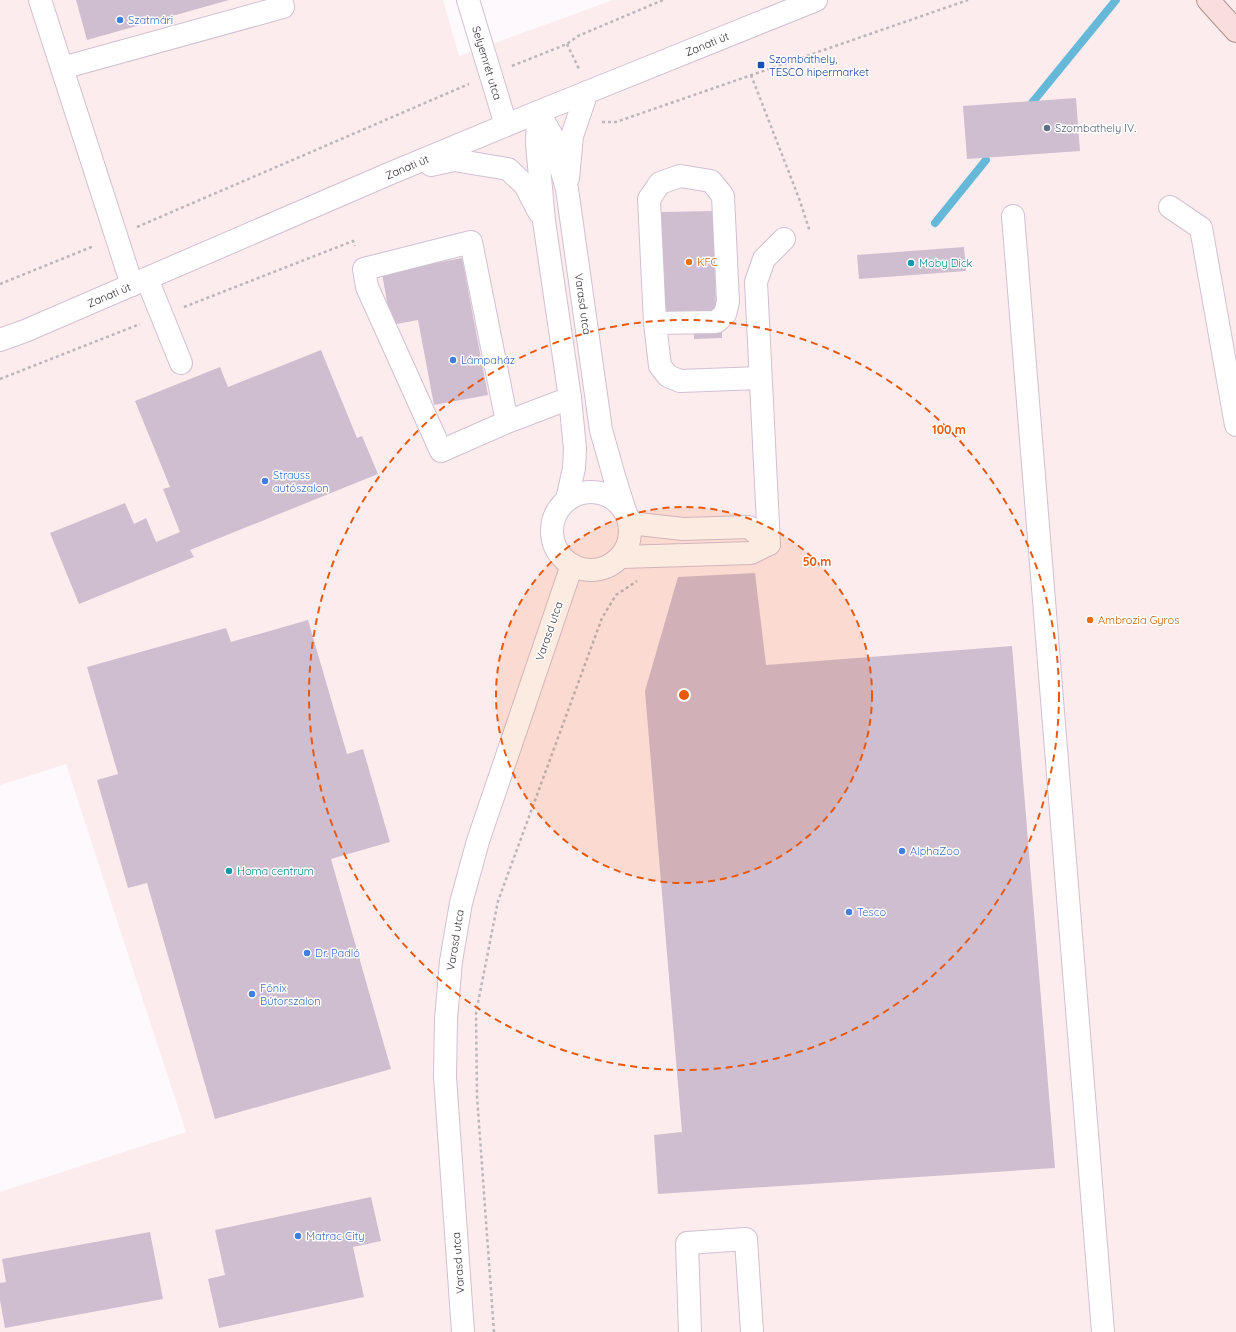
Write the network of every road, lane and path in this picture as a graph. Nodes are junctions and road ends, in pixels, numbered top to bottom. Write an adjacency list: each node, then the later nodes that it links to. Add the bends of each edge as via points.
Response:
1 (40, 0): 11 (street)
2 (281, 0): 11 (street, via 283,7)
3 (468, 0): 12 (street, Selyemrét utca)
4 (663, 0): 9 (path, via 578,36)
5 (816, 0): 14 (street, Zanati út)
6 (968, 0): 13 (path)
7 (1208, 0): 8 (main road)
8 (1236, 31)
9 (568, 44): 10 (path); 12 (path)
10 (577, 63)
11 (62, 68): 26 (street)
12 (490, 75): 18 (street, Selyemrét utca); 26 (path)
13 (751, 75): 17 (path, via 616,122); 25 (path)
14 (587, 92): 15 (street, Zanati út); 21 (street, Varasd utca, via 572,136)
15 (538, 112): 18 (street, Zanati út); 21 (street, Varasd utca, via 551,134); 24 (street, via 537,144)
16 (599, 117): 17 (path)
17 (602, 122): 19 (path)
18 (506, 125): 20 (street, Zanati út)
19 (598, 128)
20 (391, 173): 24 (street, via 454,160 508,169 525,185); 29 (street, Zanati út)
21 (567, 190): 41 (street, Varasd utca, via 601,430)
22 (1170, 207): 39 (street, via 1201,228)
23 (1013, 216): 50 (street)
24 (544, 221): 37 (street)
25 (810, 232)
26 (116, 237): 29 (street); 30 (path)
27 (784, 239): 35 (street, via 764,259 756,282)
28 (364, 269): 31 (path, via 353,241); 38 (street, via 367,287 441,452); 38 (street, via 471,242)
29 (139, 282): 31 (street); 33 (street, Zanati út)
30 (0, 284)
31 (162, 316): 34 (street); 36 (path)
32 (655, 323): 32 (street, via 649,198 660,183 680,176 711,181 723,196 728,302 725,314 716,322); 35 (street, via 660,366 668,376 680,381)
33 (0, 340)
34 (181, 362)
35 (760, 378): 42 (street)
36 (0, 379)
37 (570, 398): 38 (street); 40 (street, via 575,449)
38 (507, 422)
39 (1236, 425)
40 (567, 500): 41 (street, via 590,492 603,494 615,500); 44 (street, via 553,523 552,537 557,550 565,561)
41 (627, 517): 42 (street, via 683,529 749,527); 43 (street, via 630,537)
42 (769, 544): 43 (street, via 751,553)
43 (621, 557): 44 (street, via 611,565 598,570 584,570)
44 (572, 565): 46 (street, Varasd utca, via 478,841 461,903 451,961 445,1077)
45 (641, 579): 47 (path, via 616,595 602,618 498,901 476,1013 477,1096)
46 (463, 1332)
47 (494, 1332)
48 (690, 1332): 49 (street, via 687,1243 746,1239)
49 (752, 1332)
50 (1103, 1332)

